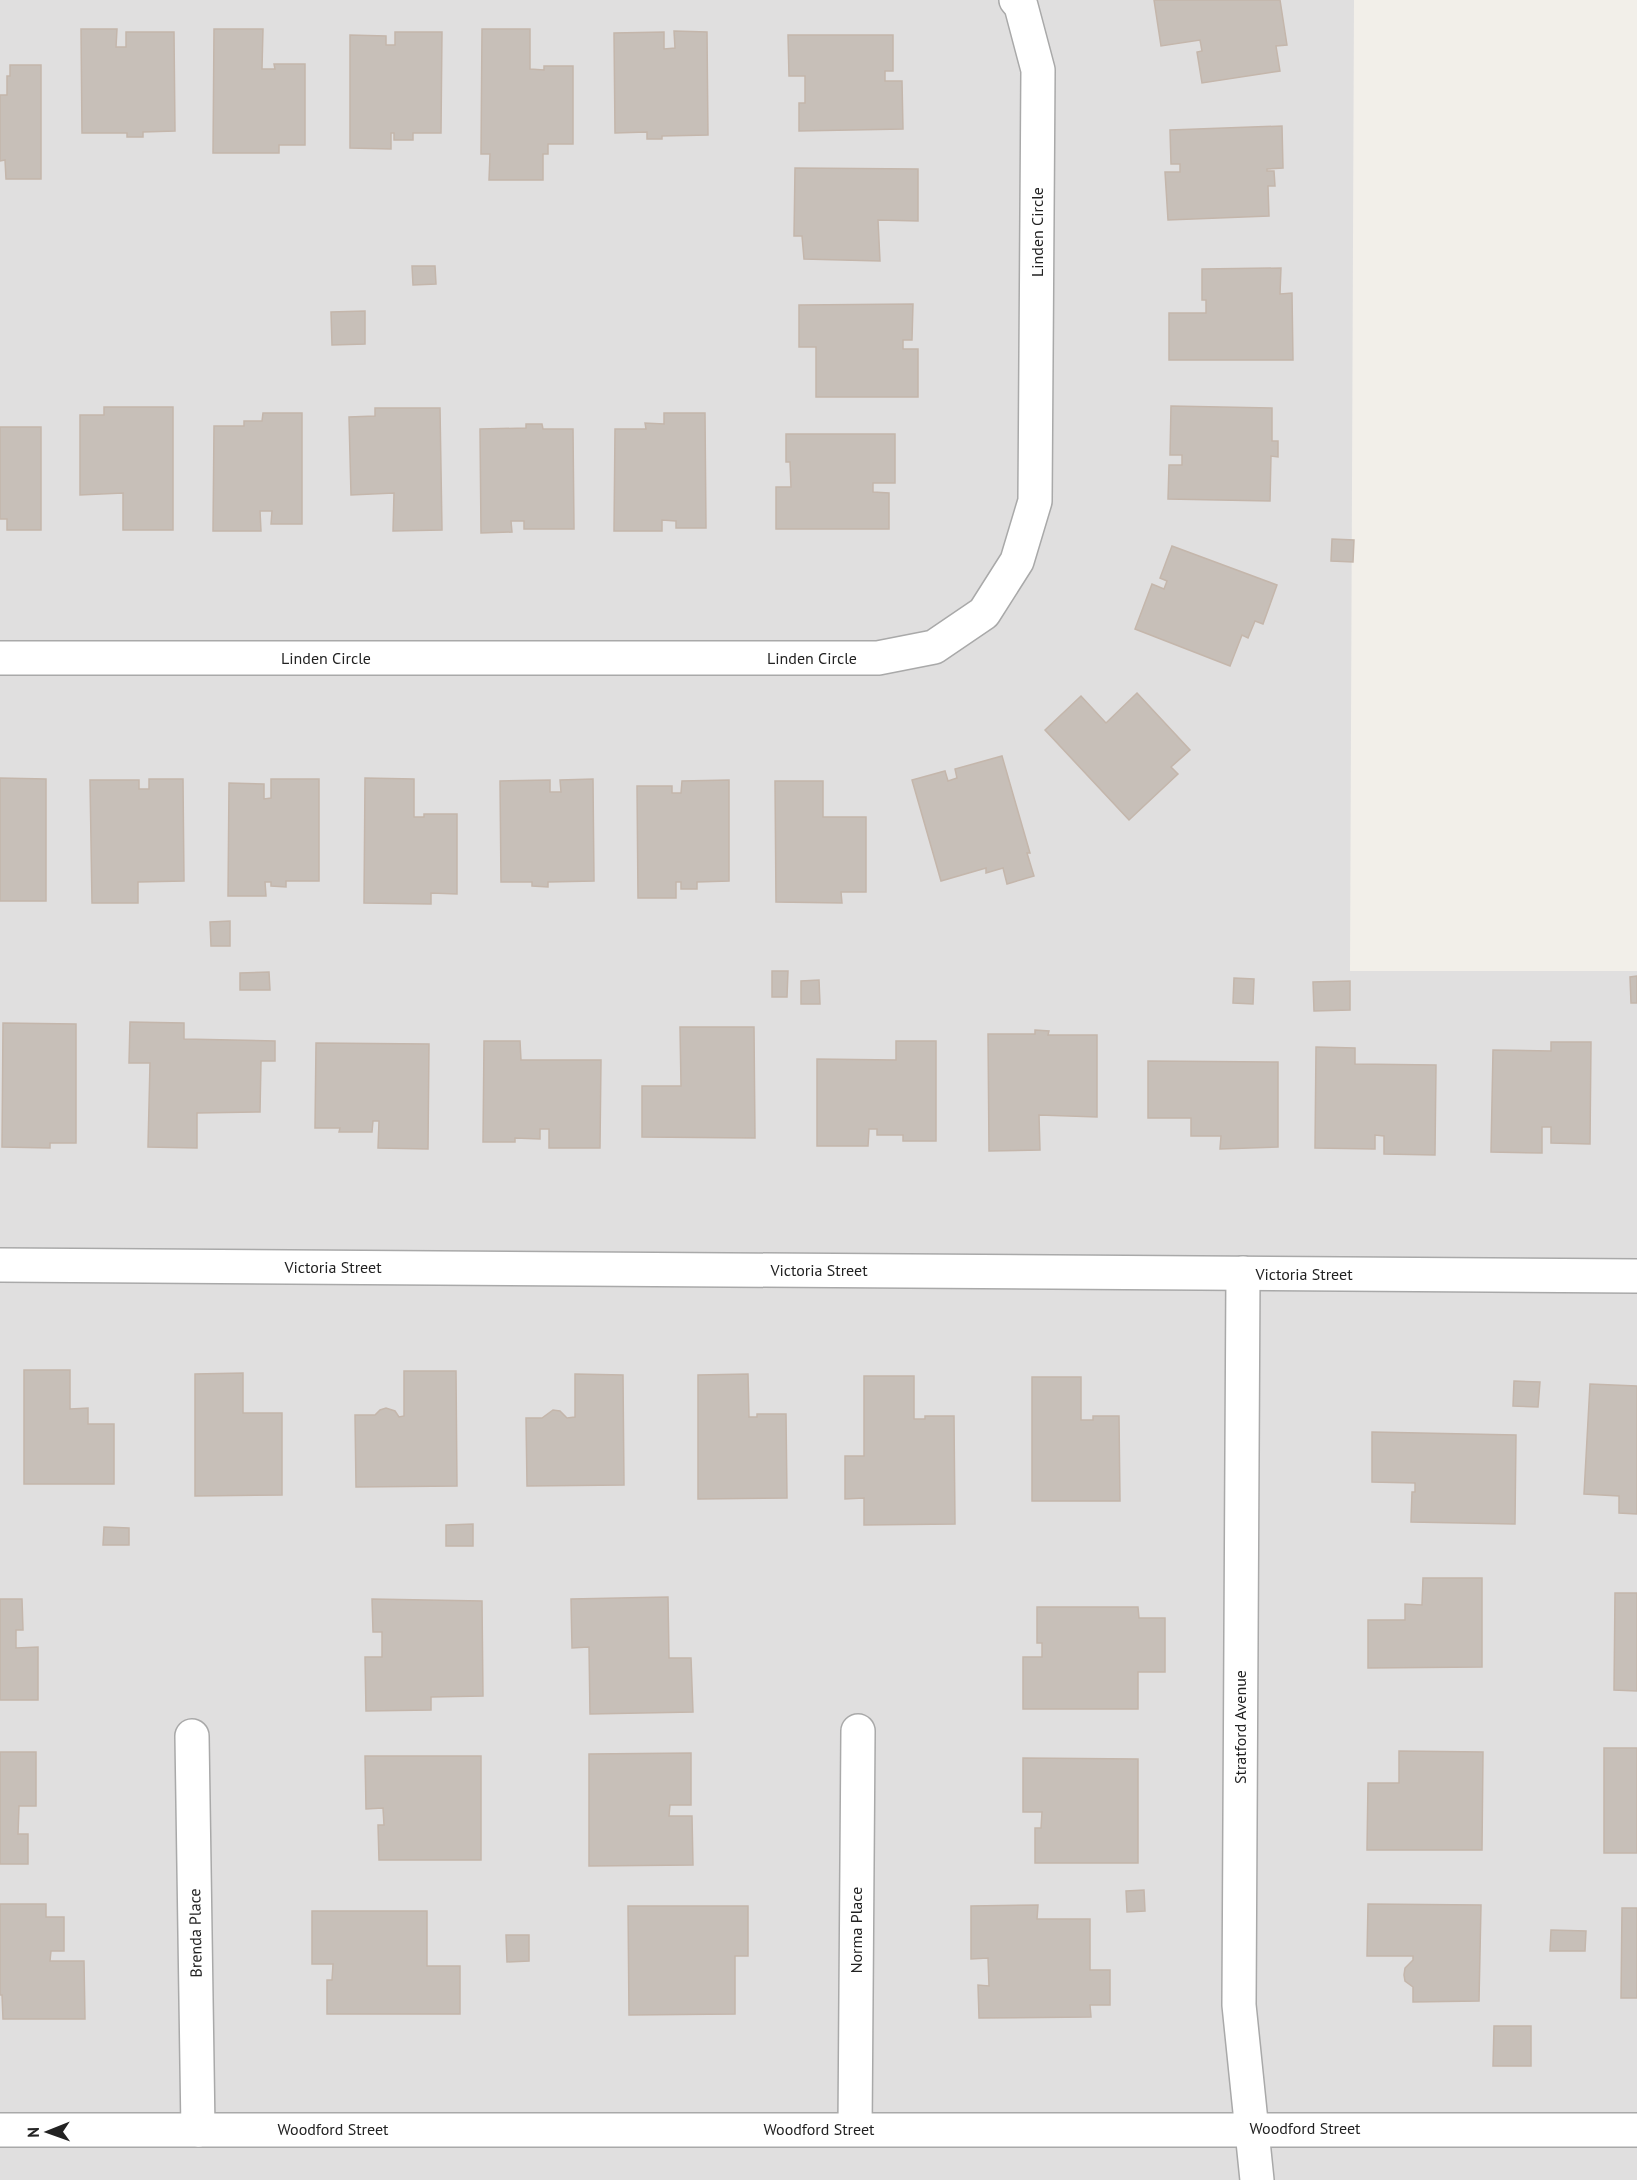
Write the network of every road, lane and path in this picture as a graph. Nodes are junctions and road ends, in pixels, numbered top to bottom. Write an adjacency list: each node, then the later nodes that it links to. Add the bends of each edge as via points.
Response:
1 (1016, 0): 2 (street, Linden Circle, via 1038,70 1035,501 1017,561 984,613 934,646 878,658)
2 (0, 658)
3 (0, 1265): 4 (street, Victoria Street)
4 (1243, 1273): 5 (street, Victoria Street); 8 (street, Stratford Avenue, via 1239,2005)
5 (1637, 1276)
6 (858, 1731): 9 (street, Norma Place)
7 (192, 1736): 11 (street, Brenda Place)
8 (1252, 2128): 9 (street, Woodford Street); 12 (street, Woodford Street); 13 (street, Stratford Avenue)
9 (855, 2129): 11 (street, Woodford Street)
10 (0, 2130): 11 (street, Woodford Street)
11 (198, 2130)
12 (1637, 2130)
13 (1257, 2180)

